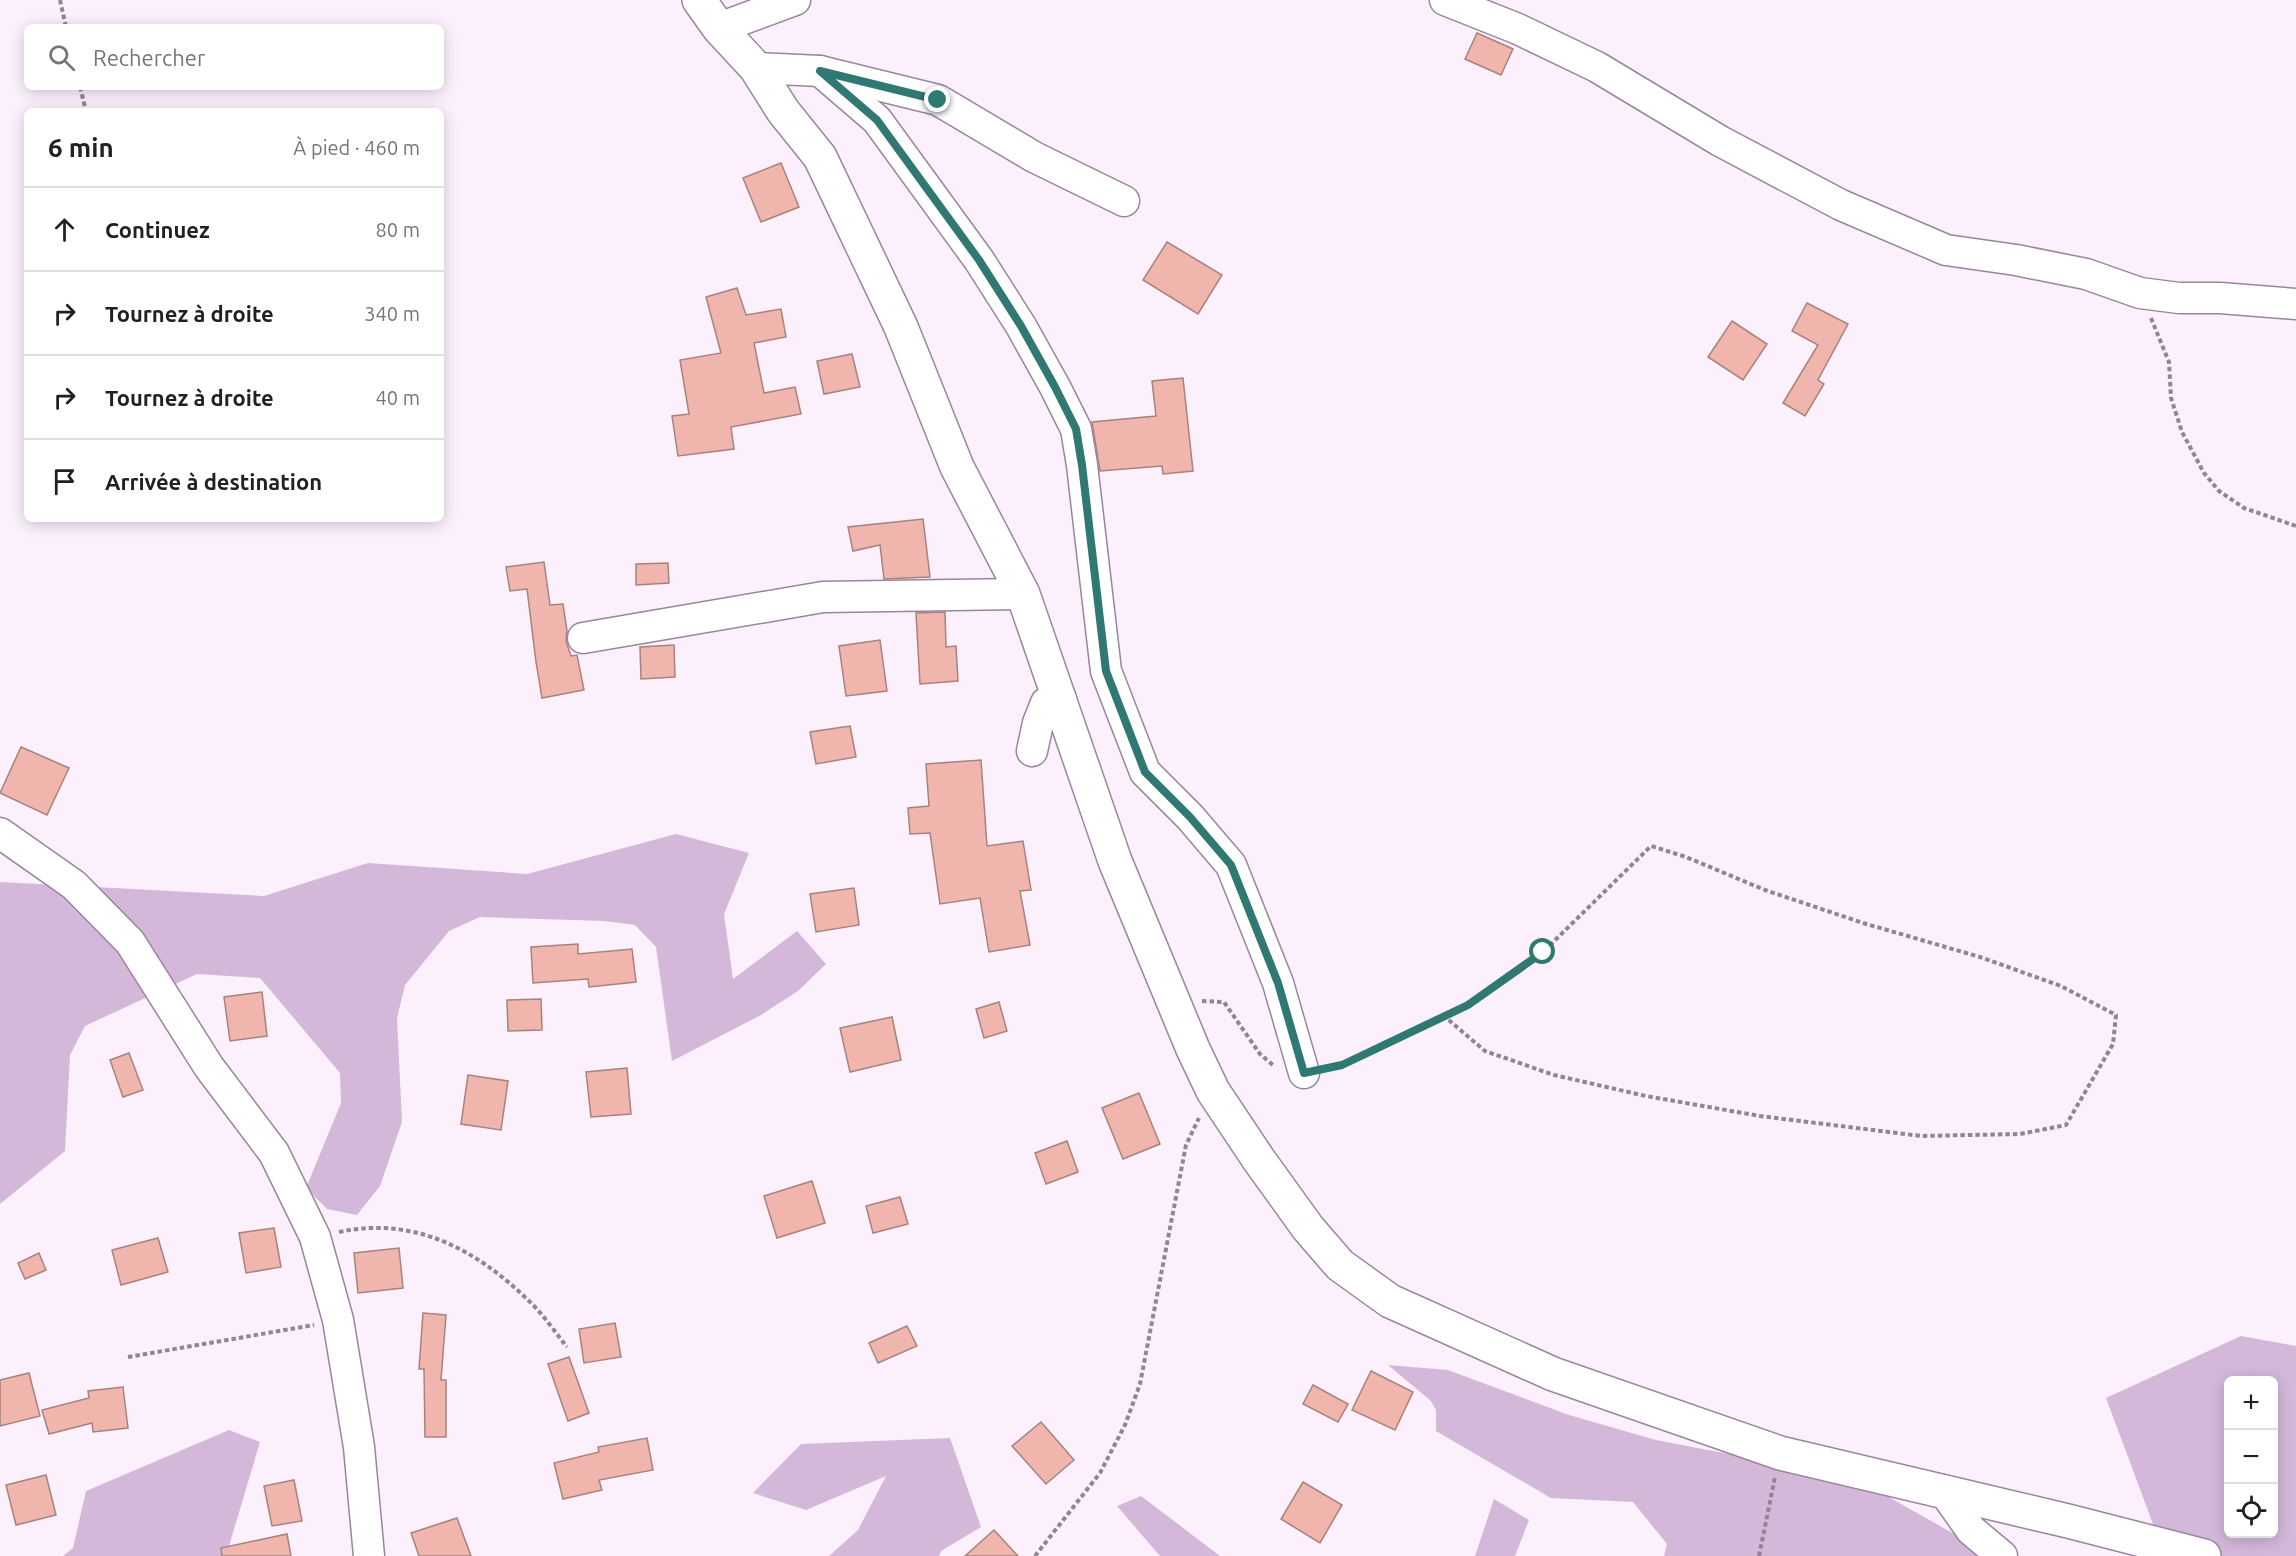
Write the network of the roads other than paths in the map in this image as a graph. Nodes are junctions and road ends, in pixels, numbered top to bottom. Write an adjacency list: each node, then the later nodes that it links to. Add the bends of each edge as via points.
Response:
1 (699, 0): 4 (main road)
2 (795, 0): 4 (street)
3 (1445, 0): 8 (street, via 1597,67 1720,141 1831,200 1946,250 2086,274 2140,293)
4 (719, 28): 5 (main road)
5 (756, 68): 6 (street); 9 (main road, via 783,111 820,156 901,327 957,467)
6 (820, 71): 7 (street, via 938,100 1034,157); 14 (street, via 877,120 979,260 1021,326 1076,429 1106,671 1145,772 1231,865 1278,983)
7 (1124, 201)
8 (2296, 304)
9 (1023, 594): 10 (street, via 823,597); 11 (main road)
10 (583, 638)
11 (1061, 699): 12 (street, via 1046,703); 15 (main road, via 1115,861 1213,1091 1281,1192 1340,1265 1389,1301 1554,1374 1780,1453)
12 (1032, 751)
13 (0, 833): 16 (street, via 74,885 130,942 209,1067 274,1153 315,1237 338,1320 358,1446)
14 (1304, 1073)
15 (1943, 1490): 17 (street, via 1971,1530); 18 (main road)
16 (369, 1556)
17 (2002, 1556)
18 (2204, 1556)

